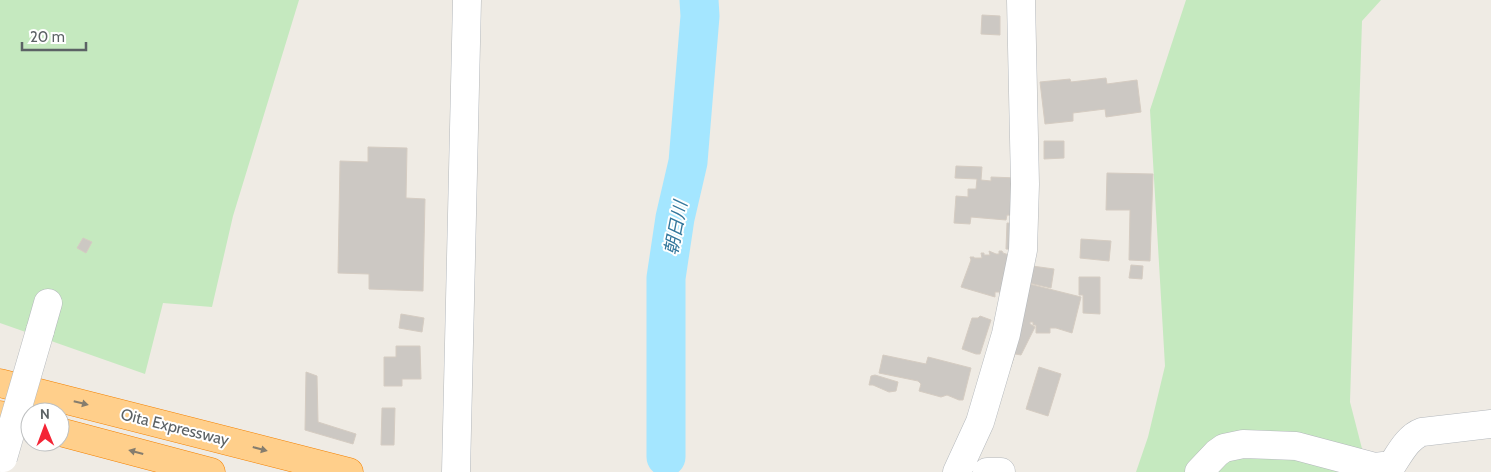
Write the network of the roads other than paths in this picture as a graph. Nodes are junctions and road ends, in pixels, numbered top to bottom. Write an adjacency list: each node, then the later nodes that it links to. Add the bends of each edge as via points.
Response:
1 (467, 0): 12 (street)
2 (1021, 0): 13 (street, via 1025,184 1023,250 1006,334 988,396)
3 (48, 303): 9 (street, bridge)
4 (0, 383): 11 (highway, Oita Expressway, one-way to 11)
5 (0, 415): 6 (highway)
6 (20, 421)
7 (1491, 424): 16 (street, via 1415,434 1392,465 1375,467 1296,446 1243,444 1224,448)
8 (70, 435): 10 (highway, Oita Expressway, one-way to 8)
9 (1, 461)
10 (210, 472)
11 (349, 472)
12 (456, 472)
13 (957, 472)
14 (987, 472): 15 (street)
15 (1000, 472)
16 (1199, 472)

